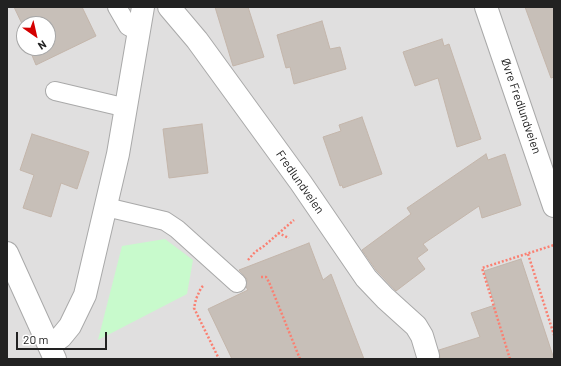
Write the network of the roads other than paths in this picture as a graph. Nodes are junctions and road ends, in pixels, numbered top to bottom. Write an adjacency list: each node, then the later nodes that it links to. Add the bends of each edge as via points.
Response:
1 (117, 7): 5 (lane, via 128,26)
2 (143, 7): 5 (street)
3 (169, 7): 13 (street, Fredlundveien, via 197,40 315,202 366,278 416,326)
4 (486, 7): 8 (street, Øvre Fredlundveien)
5 (139, 32): 7 (street)
6 (55, 91): 7 (lane)
7 (127, 108): 9 (street)
8 (554, 206)
9 (106, 208): 11 (lane, via 165,222 177,229); 12 (street, via 85,295 70,326)
10 (7, 253): 12 (street)
11 (230, 277)
12 (52, 352)
13 (428, 356)

